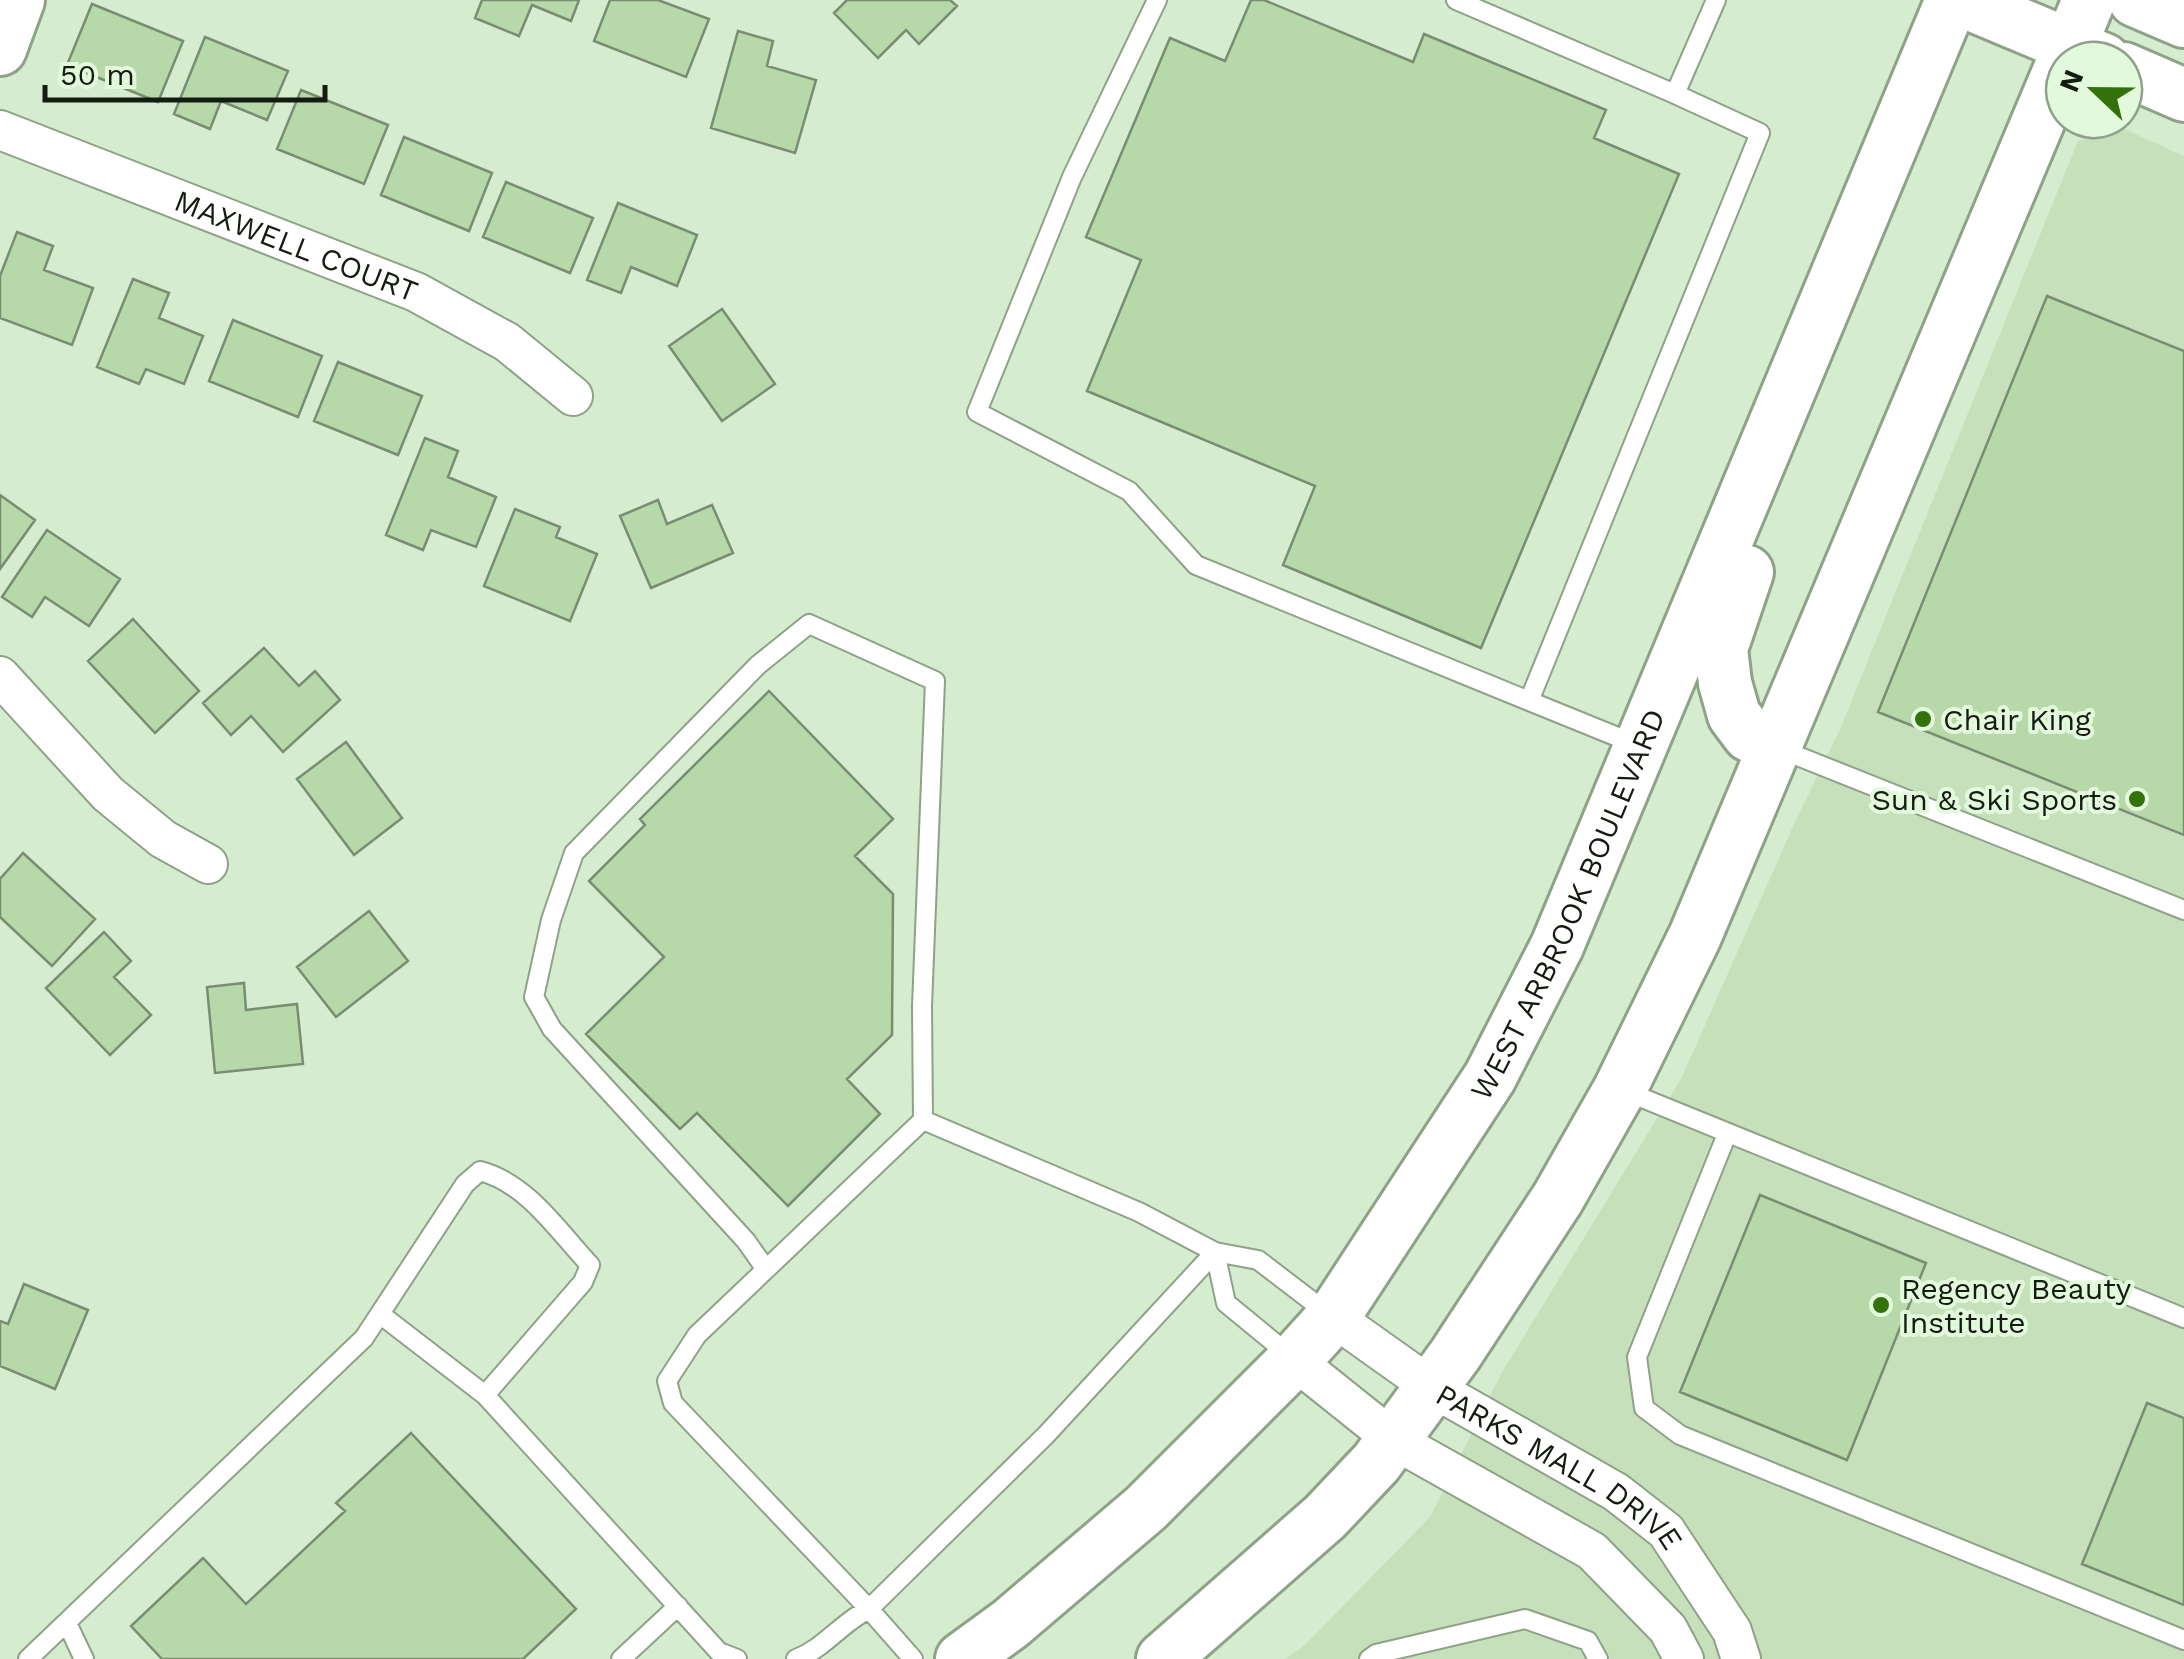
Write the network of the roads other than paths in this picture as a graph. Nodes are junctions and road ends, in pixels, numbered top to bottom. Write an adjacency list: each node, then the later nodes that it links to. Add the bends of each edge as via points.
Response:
1 (18, 0): 10 (street)
2 (1157, 0): 19 (lane, via 1072,177 977,412 1129,491 1196,565)
3 (1456, 0): 12 (lane)
4 (1716, 0): 12 (lane)
5 (1952, 0): 16 (street, WEST ARBROOK BOULEVARD)
6 (1961, 0): 9 (street)
7 (2135, 0): 8 (street)
8 (2184, 20)
9 (2065, 40)
10 (0, 50)
11 (2144, 78): 13 (street)
12 (1675, 94): 19 (lane, via 1760,134)
13 (2184, 95)
14 (2044, 124): 21 (street)
15 (0, 130): 17 (street, MAXWELL COURT, via 416,292 507,342)
16 (1821, 312): 20 (street, WEST ARBROOK BOULEVARD); 21 (street, via 1805,427 1721,649 1734,714 1749,735)
17 (573, 396)
18 (0, 676): 22 (street, via 108,794 163,840)
19 (1529, 701): 20 (lane)
20 (1639, 745): 30 (street, WEST ARBROOK BOULEVARD, via 1556,946 1490,1077)
21 (1775, 747): 23 (lane); 24 (street, via 1696,936)
22 (208, 864)
23 (2184, 910)
24 (1620, 1088): 26 (lane); 33 (street, via 1558,1198)
25 (923, 1120): 27 (lane, via 1139,1212); 28 (lane); 28 (lane, via 935,681 808,624 758,665 574,854 534,997 552,1029)
26 (1727, 1134): 31 (lane); 39 (lane, via 1637,1358 1644,1408 1696,1442)
27 (1215, 1252): 30 (lane, via 1258,1260); 32 (lane, via 1226,1303); 37 (lane, via 1046,1435)
28 (765, 1268): 37 (lane, via 696,1335 666,1381 673,1403)
29 (380, 1314): 34 (lane); 34 (lane, via 465,1184 480,1172 526,1196 590,1265); 38 (lane, via 364,1338)
30 (1332, 1316): 32 (street, WEST ARBROOK BOULEVARD); 33 (street, PARKS MALL DRIVE)
31 (2184, 1318)
32 (1294, 1360): 35 (street, PARKS MALL DRIVE); 46 (street, WEST ARBROOK BOULEVARD, via 1146,1508)
33 (1434, 1388): 35 (street); 51 (street, PARKS MALL DRIVE, via 1616,1492 1666,1531 1732,1631)
34 (485, 1396): 36 (lane)
35 (1394, 1440): 47 (street, via 1325,1518); 50 (street, PARKS MALL DRIVE, via 1592,1550 1668,1629)
36 (678, 1606): 42 (lane); 43 (lane, via 719,1652)
37 (869, 1609): 44 (lane); 45 (lane)
38 (67, 1624): 40 (lane); 41 (lane)
39 (2184, 1640)
40 (28, 1659)
41 (84, 1659)
42 (621, 1659)
43 (737, 1659)
44 (796, 1659)
45 (914, 1659)
46 (962, 1659)
47 (1163, 1659)
48 (1369, 1659): 49 (lane, via 1525,1619 1588,1641)
49 (1598, 1659)
50 (1684, 1659)
51 (1742, 1659)

